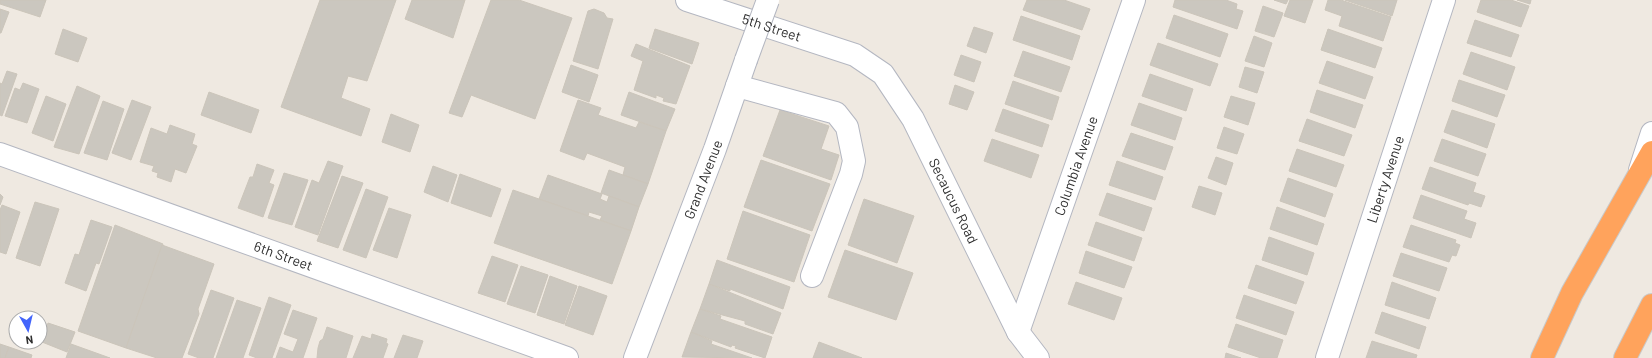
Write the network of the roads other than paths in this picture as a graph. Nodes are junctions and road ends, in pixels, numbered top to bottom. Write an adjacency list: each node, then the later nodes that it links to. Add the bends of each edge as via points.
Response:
1 (687, 0): 5 (street, 5th Street)
2 (768, 0): 6 (street, Grand Avenue, bridge)
3 (1134, 0): 13 (street, Columbia Avenue)
4 (1444, 0): 17 (street, Liberty Avenue)
5 (855, 55): 13 (street, Secaucus Road, via 883,74 913,119)
6 (737, 86): 11 (street, via 836,113 847,127 854,161 851,174); 15 (street, Grand Avenue)
7 (1652, 133): 10 (street)
8 (1652, 152): 10 (highway)
9 (0, 154): 14 (street, 6th Street)
10 (1640, 172): 18 (highway, via 1572,293)
11 (812, 276)
12 (1652, 305): 19 (highway)
13 (1018, 332): 16 (street, Secaucus Road)
14 (567, 358)
15 (635, 358)
16 (1038, 358)
17 (1327, 358)
18 (1542, 358)
19 (1625, 358)

